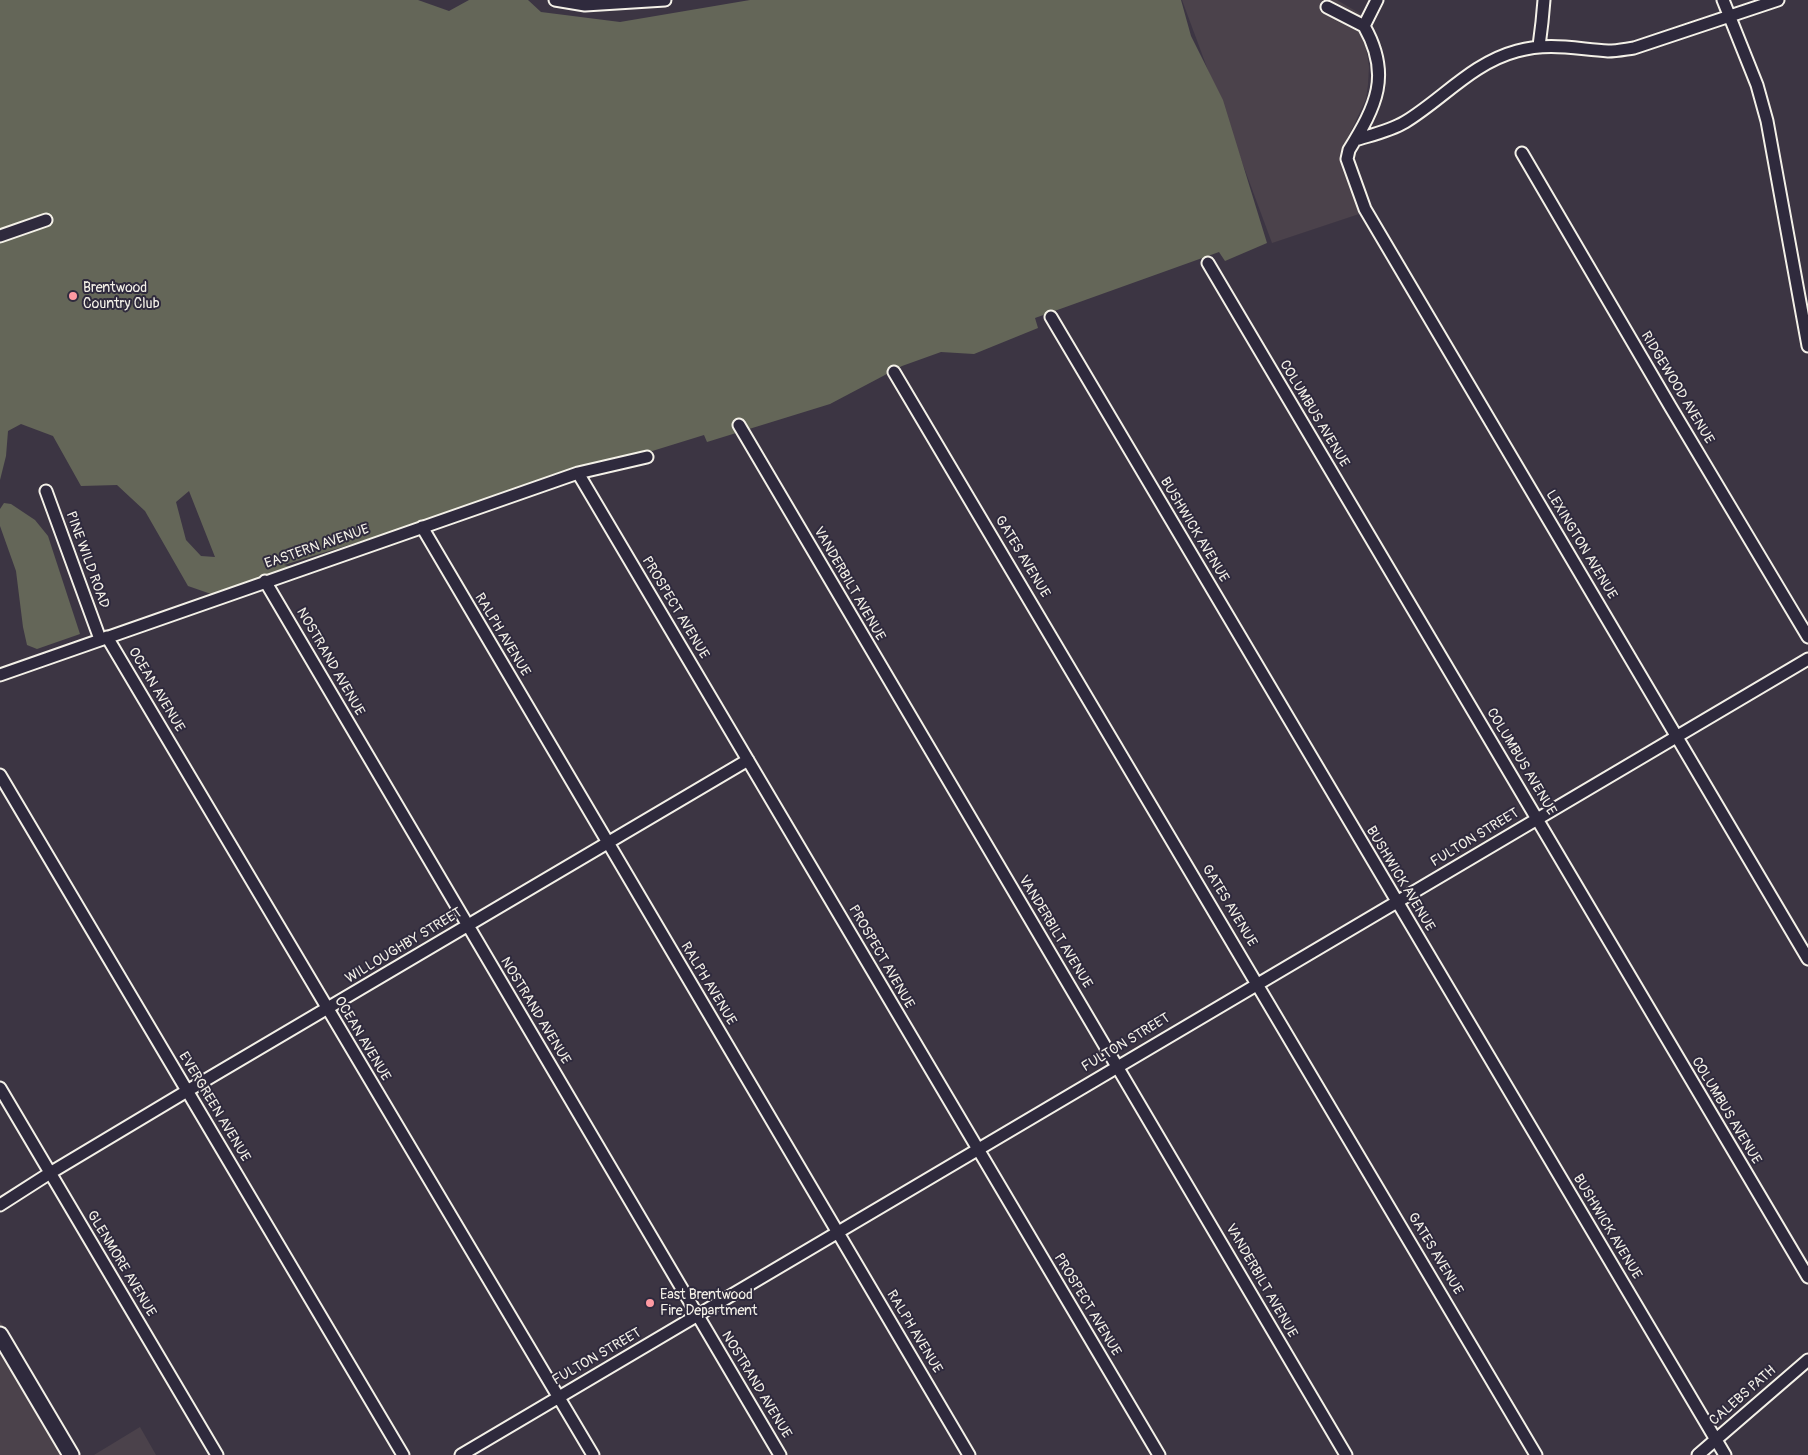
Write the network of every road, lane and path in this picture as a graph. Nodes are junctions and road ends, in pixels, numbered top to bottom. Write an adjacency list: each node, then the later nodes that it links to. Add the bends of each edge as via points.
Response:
1 (665, 0): 7 (street)
2 (1377, 0): 10 (street)
3 (1544, 0): 11 (street)
4 (1723, 0): 9 (street)
5 (1778, 0): 9 (street)
6 (556, 1): 7 (street, via 585,5)
7 (630, 1)
8 (1327, 6): 10 (street)
9 (1729, 18): 11 (street, via 1634,48 1611,51); 18 (street, via 1757,85 1767,122)
10 (1364, 26): 12 (street, LEXINGTON AVENUE, via 1376,51 1379,81 1376,97)
11 (1538, 46): 12 (street, via 1489,62 1470,72 1403,123)
12 (1355, 140): 30 (street, LEXINGTON AVENUE, via 1347,159 1365,209)
13 (1522, 153): 26 (street, RIDGEWOOD AVENUE)
14 (46, 220): 15 (street)
15 (0, 236)
16 (1208, 263): 33 (street, COLUMBUS AVENUE)
17 (1051, 316): 35 (street, BUSHWICK AVENUE)
18 (1808, 346)
19 (894, 372): 38 (street, GATES AVENUE)
20 (739, 425): 40 (street, VANDERBILT AVENUE)
21 (647, 457): 22 (street, EASTERN AVENUE)
22 (578, 474): 24 (street, EASTERN AVENUE); 31 (street, PROSPECT AVENUE)
23 (46, 491): 27 (street, PINE WILD ROAD)
24 (422, 527): 25 (street, EASTERN AVENUE); 34 (street, RALPH AVENUE)
25 (265, 581): 27 (street, EASTERN AVENUE); 36 (street, NOSTRAND AVENUE)
26 (1808, 637)
27 (104, 638): 29 (street, EASTERN AVENUE); 39 (street, OCEAN AVENUE)
28 (1808, 659): 30 (street, FULTON STREET)
29 (0, 675)
30 (1677, 736): 33 (street, FULTON STREET); 37 (street, LEXINGTON AVENUE)
31 (748, 760): 34 (street, WILLOUGHBY STREET); 43 (street, PROSPECT AVENUE)
32 (0, 775): 42 (street, EVERGREEN AVENUE)
33 (1537, 819): 35 (street, FULTON STREET); 47 (street, COLUMBUS AVENUE)
34 (608, 843): 36 (street, WILLOUGHBY STREET); 46 (street, RALPH AVENUE)
35 (1396, 902): 38 (street, FULTON STREET); 52 (street, BUSHWICK AVENUE)
36 (468, 926): 39 (street, WILLOUGHBY STREET); 48 (street, NOSTRAND AVENUE)
37 (1808, 959)
38 (1257, 983): 40 (street, FULTON STREET); 62 (street, GATES AVENUE)
39 (327, 1009): 42 (street, WILLOUGHBY STREET); 51 (street, OCEAN AVENUE)
40 (1117, 1066): 43 (street, FULTON STREET); 61 (street, VANDERBILT AVENUE)
41 (0, 1088): 44 (street, GLENMORE AVENUE)
42 (188, 1091): 44 (street, WILLOUGHBY STREET); 55 (street, EVERGREEN AVENUE)
43 (977, 1149): 46 (street, FULTON STREET); 60 (street, PROSPECT AVENUE)
44 (50, 1173): 45 (street, WILLOUGHBY STREET); 54 (street, GLENMORE AVENUE)
45 (0, 1205)
46 (837, 1232): 48 (street, FULTON STREET); 59 (street, RALPH AVENUE)
47 (1808, 1277)
48 (697, 1316): 51 (street, FULTON STREET); 58 (street, NOSTRAND AVENUE)
49 (0, 1335): 53 (main road)
50 (1808, 1360): 52 (street, CALEBS PATH)
51 (559, 1397): 56 (street, FULTON STREET); 57 (street, OCEAN AVENUE)
52 (1716, 1440): 63 (street, CALEBS PATH); 64 (street, BUSHWICK AVENUE)
53 (71, 1455)
54 (217, 1455)
55 (403, 1455)
56 (461, 1455)
57 (593, 1455)
58 (780, 1455)
59 (970, 1455)
60 (1159, 1455)
61 (1346, 1455)
62 (1536, 1455)
63 (1698, 1455)
64 (1726, 1455)

